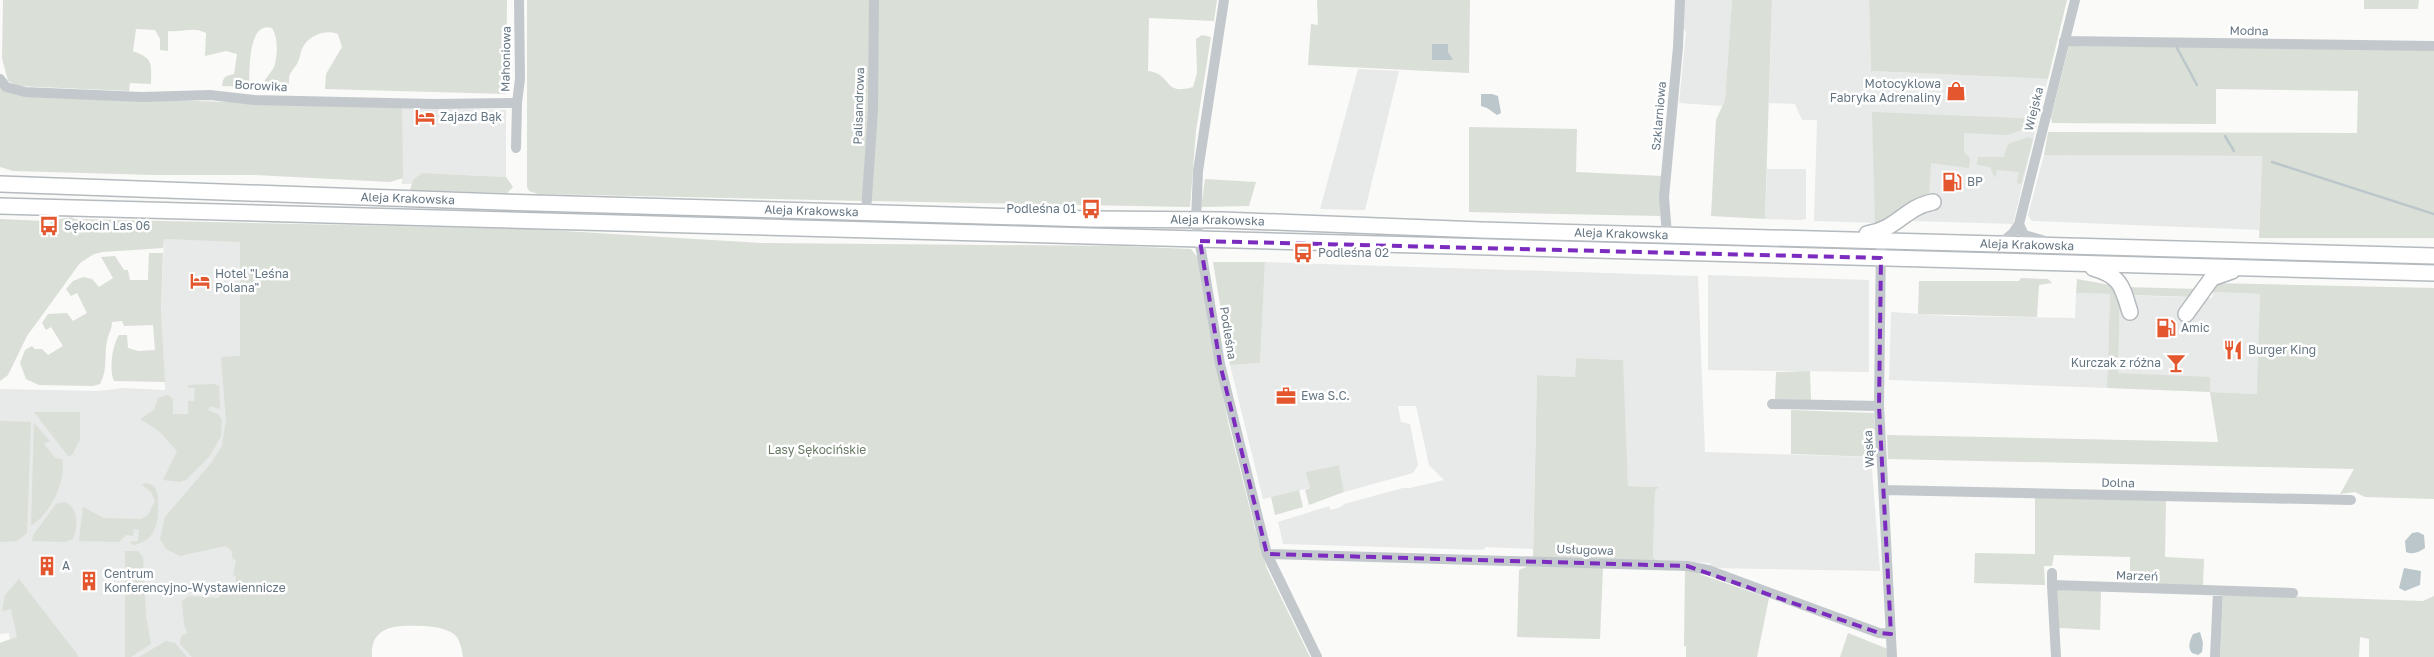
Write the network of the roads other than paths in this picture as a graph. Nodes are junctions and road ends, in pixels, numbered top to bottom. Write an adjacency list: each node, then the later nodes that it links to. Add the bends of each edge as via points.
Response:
1 (519, 0): 9 (street, Mahoniowa, via 520,79)
2 (874, 0): 16 (street, Palisandrowa, via 873,110)
3 (1224, 0): 17 (street, Podleśna, via 1202,142)
4 (1680, 0): 19 (street, Szklarniowa, via 1664,197)
5 (2074, 0): 6 (street, Wiejska)
6 (2064, 41): 7 (street, Modna); 18 (street, Wiejska)
7 (2434, 46)
8 (3, 83): 9 (street, Borowika, via 25,92 142,97 210,95 300,101)
9 (517, 103): 10 (street, Mahoniowa)
10 (516, 148)
11 (0, 173): 13 (main road)
12 (0, 184): 13 (main road, Aleja Krakowska)
13 (30, 185): 16 (main road, Aleja Krakowska)
14 (1933, 202): 21 (main road, via 1910,210 1884,230)
15 (0, 206): 20 (main road, Aleja Krakowska)
16 (866, 212): 17 (main road, Aleja Krakowska)
17 (1196, 220): 19 (main road, Aleja Krakowska); 20 (street, Podleśna)
18 (2020, 224): 23 (street, Wiejska); 24 (street, via 2027,237)
19 (1667, 235): 21 (main road, Aleja Krakowska)
20 (1200, 240): 26 (main road, Aleja Krakowska); 36 (street, Podleśna, via 1220,364)
21 (1844, 240): 22 (main road, Aleja Krakowska)
22 (1881, 240): 23 (main road, Aleja Krakowska); 26 (street, Wąska)
23 (2001, 244): 24 (main road, Aleja Krakowska)
24 (2067, 246): 25 (main road, Aleja Krakowska)
25 (2434, 256)
26 (1880, 258): 27 (main road, Aleja Krakowska); 33 (street, Wąska)
27 (2078, 263): 28 (main road, Aleja Krakowska); 30 (main road, via 2117,278)
28 (2247, 268): 29 (main road, Aleja Krakowska); 31 (main road, via 2212,278)
29 (2434, 273)
30 (2130, 312)
31 (2186, 314)
32 (1772, 404): 33 (street)
33 (1879, 406): 34 (street, Wąska)
34 (1884, 490): 35 (street, Dolna); 41 (street, Wąska)
35 (2350, 500)
36 (1267, 554): 41 (street, Usługowa, via 1687,566 1708,570 1879,633); 42 (street, Podleśna)
37 (2052, 573): 38 (street)
38 (2052, 585): 39 (street, Marzeń); 44 (street)
39 (2218, 592): 40 (street, Marzeń); 45 (street)
40 (2293, 593)
41 (1891, 634): 43 (street, Wąska)
42 (1317, 657)
43 (1892, 657)
44 (2056, 657)
45 (2215, 657)

